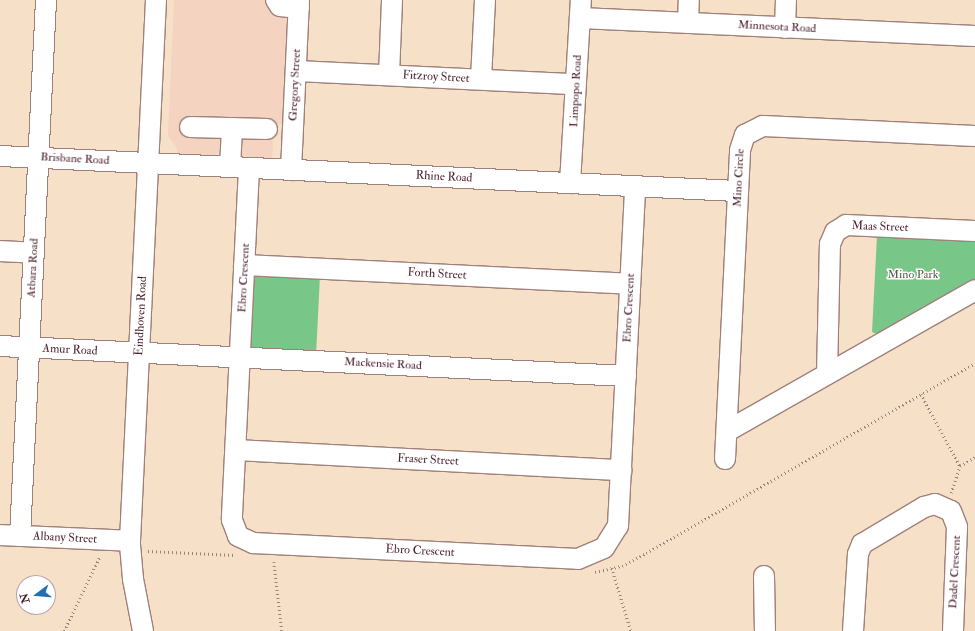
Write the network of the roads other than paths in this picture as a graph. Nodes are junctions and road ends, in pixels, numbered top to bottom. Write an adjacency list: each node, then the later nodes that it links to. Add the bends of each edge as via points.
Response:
1 (46, 0): 22 (street, Atbara Road)
2 (156, 0): 23 (street, Eindhoven Road)
3 (276, 0): 8 (street, via 280,6)
4 (392, 0): 14 (street)
5 (485, 0): 15 (street)
6 (689, 0): 10 (street)
7 (786, 0): 11 (street)
8 (299, 4): 13 (street, Gregory Street)
9 (580, 9): 10 (street, Minnesota Road); 16 (street, Limpopo Road)
10 (688, 23): 11 (street, Minnesota Road)
11 (785, 28): 12 (street, Minnesota Road)
12 (975, 36)
13 (296, 71): 14 (street, Fitzroy Street); 25 (street, Gregory Street)
14 (389, 75): 15 (street, Fitzroy Street)
15 (481, 80): 16 (street, Fitzroy Street)
16 (576, 84): 26 (street, Limpopo Road)
17 (190, 126): 18 (street)
18 (232, 128): 19 (street); 24 (street, Ebro Crescent)
19 (267, 129)
20 (975, 136): 28 (street, Mino Circle, via 756,127 745,135 740,145)
21 (0, 156): 22 (street, Brisbane Road)
22 (38, 158): 23 (street, Brisbane Road); 31 (street, Atbara Road)
23 (149, 163): 24 (street, Rhine Road); 37 (street, Eindhoven Road)
24 (240, 167): 25 (street, Rhine Road); 32 (street, Ebro Crescent)
25 (291, 170): 26 (street, Rhine Road)
26 (570, 183): 27 (street, Rhine Road)
27 (635, 186): 28 (street, Rhine Road); 33 (street, Ebro Crescent)
28 (738, 191): 41 (street, Mino Circle)
29 (975, 231): 39 (street, Maas Street, via 846,225 835,232 830,244)
30 (0, 251): 31 (street)
31 (34, 252): 36 (street, Atbara Road)
32 (244, 265): 33 (street, Forth Street); 38 (street, Ebro Crescent)
33 (630, 284): 40 (street, Ebro Crescent)
34 (975, 290): 39 (street)
35 (0, 346): 36 (street, Amur Road)
36 (29, 348): 37 (street, Amur Road); 46 (street, Atbara Road)
37 (139, 354): 38 (street, Mackensie Road); 47 (street, Eindhoven Road)
38 (240, 358): 40 (street, Mackensie Road); 42 (street, Ebro Crescent)
39 (827, 374): 41 (street)
40 (626, 376): 44 (street, Ebro Crescent)
41 (729, 430): 43 (street, Mino Circle)
42 (236, 450): 44 (street, Fraser Street); 44 (street, Ebro Crescent, via 233,526 247,542 578,559 604,548 618,526)
43 (725, 459)
44 (621, 470)
45 (0, 535): 46 (street, Albany Street)
46 (20, 536): 47 (street, Albany Street, via 106,540)
47 (130, 546): 49 (street, Eindhoven Road)
48 (764, 576): 50 (street)
49 (143, 631)
50 (765, 631)
51 (853, 631): 52 (street, Dadel Crescent, via 858,554 862,544 924,506 935,504 946,508 954,516 957,527)
52 (953, 631)

